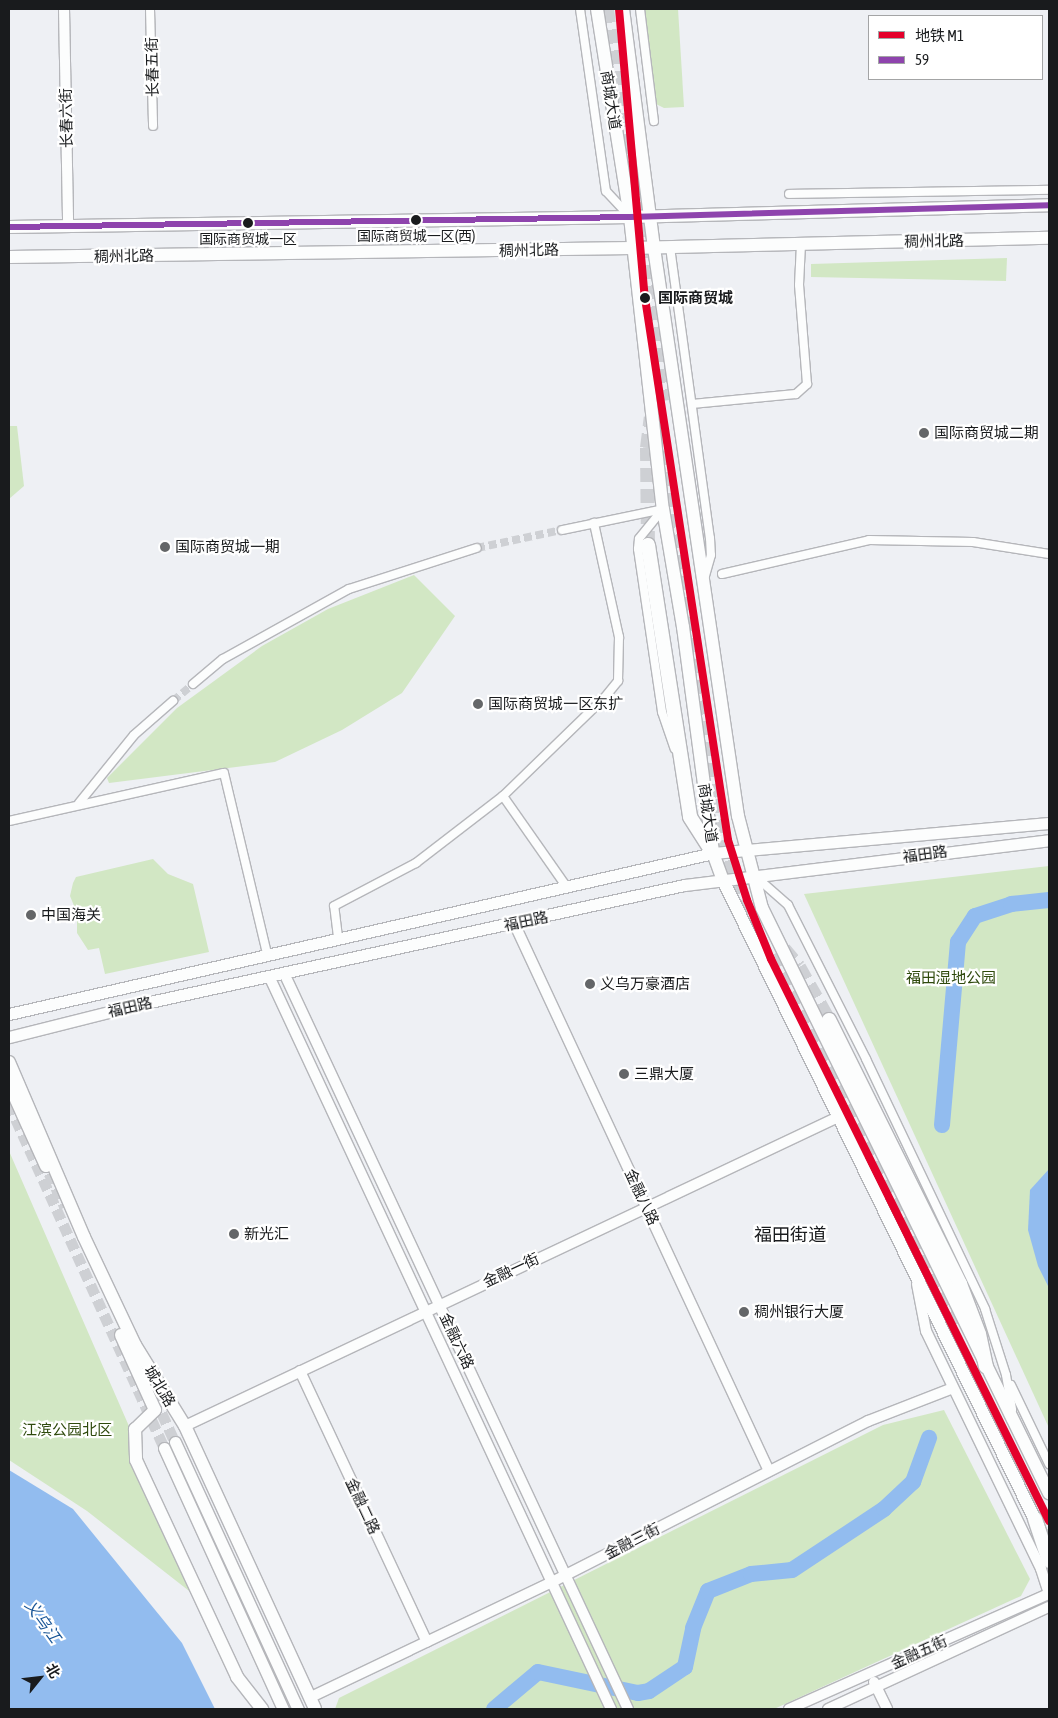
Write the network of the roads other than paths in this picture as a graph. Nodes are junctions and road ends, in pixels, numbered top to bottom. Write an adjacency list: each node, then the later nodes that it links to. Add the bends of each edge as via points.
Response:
1 (64, 9): 15 (street, 长春六街)
2 (150, 9): 8 (street, 长春五街)
3 (580, 9): 13 (street, via 606,191)
4 (597, 9): 13 (main road, 商城大道)
5 (623, 9): 12 (main road, 商城大道)
6 (640, 9): 7 (street)
7 (654, 121)
8 (153, 126)
9 (1049, 190): 10 (street)
10 (790, 194)
11 (1049, 205): 12 (main road, 稠州北路)
12 (651, 216): 13 (main road, 稠州北路); 19 (main road, 商城大道)
13 (630, 217): 15 (main road, 稠州北路); 18 (main road, 商城大道)
14 (9, 227): 15 (main road, 稠州北路)
15 (68, 227)
16 (1049, 238): 17 (main road, 稠州北路)
17 (801, 244): 20 (main road, 稠州北路); 22 (street, via 799,285 807,384 796,394)
18 (632, 248): 19 (main road, 稠州北路); 21 (main road, 稠州北路); 23 (main road, 商城大道)
19 (654, 248): 20 (main road, 稠州北路); 30 (main road, 商城大道)
20 (670, 248): 22 (street)
21 (9, 257)
22 (692, 404): 30 (street, via 710,538 711,555)
23 (663, 509): 24 (street); 33 (street, via 639,539 638,549 662,712 667,732); 40 (main road, 商城大道, via 683,627)
24 (594, 523): 25 (street); 34 (street, via 607,568 619,637 618,681)
25 (562, 530)
26 (648, 545): 33 (highway)
27 (477, 548): 31 (street, via 349,589 223,659)
28 (1049, 554): 29 (street, via 973,542 869,540)
29 (722, 574)
30 (703, 581): 39 (main road, 商城大道, via 738,816)
31 (193, 684)
32 (173, 701): 35 (street, via 134,735)
33 (682, 762): 40 (highway, via 690,818)
34 (503, 796): 43 (street); 45 (street, via 416,863 334,906)
35 (79, 803): 36 (street); 46 (street, via 224,773)
36 (9, 820)
37 (1049, 823): 39 (main road, 福田路)
38 (1049, 840): 41 (main road, 福田路)
39 (747, 849): 40 (main road, 福田路); 41 (main road, 商城大道)
40 (713, 852): 42 (main road, 商城大道); 43 (main road, 福田路)
41 (755, 876): 42 (main road, 福田路); 59 (main road, 商城大道, via 762,908); 61 (street, via 788,905 866,1059 982,1302)
42 (723, 880): 44 (main road, 福田路, via 684,885); 54 (main road, 商城大道)
43 (566, 886): 45 (main road, 福田路)
44 (514, 923): 47 (main road, 福田路); 55 (street, 金融八路)
45 (338, 938): 46 (main road, 福田路)
46 (267, 954): 49 (main road, 福田路)
47 (284, 973): 48 (main road, 福田路); 57 (street, 金融六路)
48 (269, 976): 51 (main road, 福田路); 58 (street, 金融六路)
49 (9, 1014)
50 (829, 1020): 59 (highway, via 964,1291)
51 (9, 1037)
52 (9, 1062): 64 (main road, 城北路, via 84,1237 135,1344)
53 (9, 1084): 81 (main road, 城北路, via 155,1410 135,1430 136,1460 237,1678)
54 (838, 1117): 55 (street, 金融一街); 56 (main road, 商城大道)
55 (646, 1207): 57 (street, 金融一街); 68 (street, 金融八路)
56 (916, 1275): 62 (street, via 926,1331); 70 (main road, 商城大道)
57 (440, 1304): 58 (street, 金融一街); 73 (street, 金融六路)
58 (425, 1311): 60 (street, 金融一街); 74 (street, 金融六路)
59 (986, 1366): 63 (main road, 商城大道)
60 (300, 1371): 64 (street, 金融一街); 77 (street, 金融二路)
61 (1006, 1375): 63 (street); 67 (street)
62 (953, 1388): 68 (street, 金融三街, via 868,1421); 75 (street, via 1041,1570)
63 (1014, 1423): 69 (main road, 商城大道)
64 (185, 1426): 80 (main road, 城北路)
65 (175, 1442): 83 (main road)
66 (164, 1448): 82 (main road)
67 (1049, 1464)
68 (769, 1471): 73 (street, 金融三街)
69 (1049, 1493)
70 (1035, 1519): 71 (main road, 商城大道); 72 (highway)
71 (1049, 1549)
72 (1049, 1561)
73 (566, 1575): 74 (street, 金融三街); 85 (street, 金融六路)
74 (552, 1582): 77 (street, 金融三街); 84 (street, 金融六路)
75 (1049, 1594): 78 (street, 金融五街)
76 (1049, 1608): 79 (street, 金融五街)
77 (427, 1642): 80 (street, 金融三街)
78 (870, 1675): 79 (street); 86 (street, 金融五街)
79 (876, 1687): 87 (street, 金融五街); 88 (street)
80 (313, 1703)
81 (262, 1709)
82 (283, 1709)
83 (298, 1709)
84 (611, 1709)
85 (628, 1709)
86 (789, 1709)
87 (828, 1709)
88 (886, 1709)

